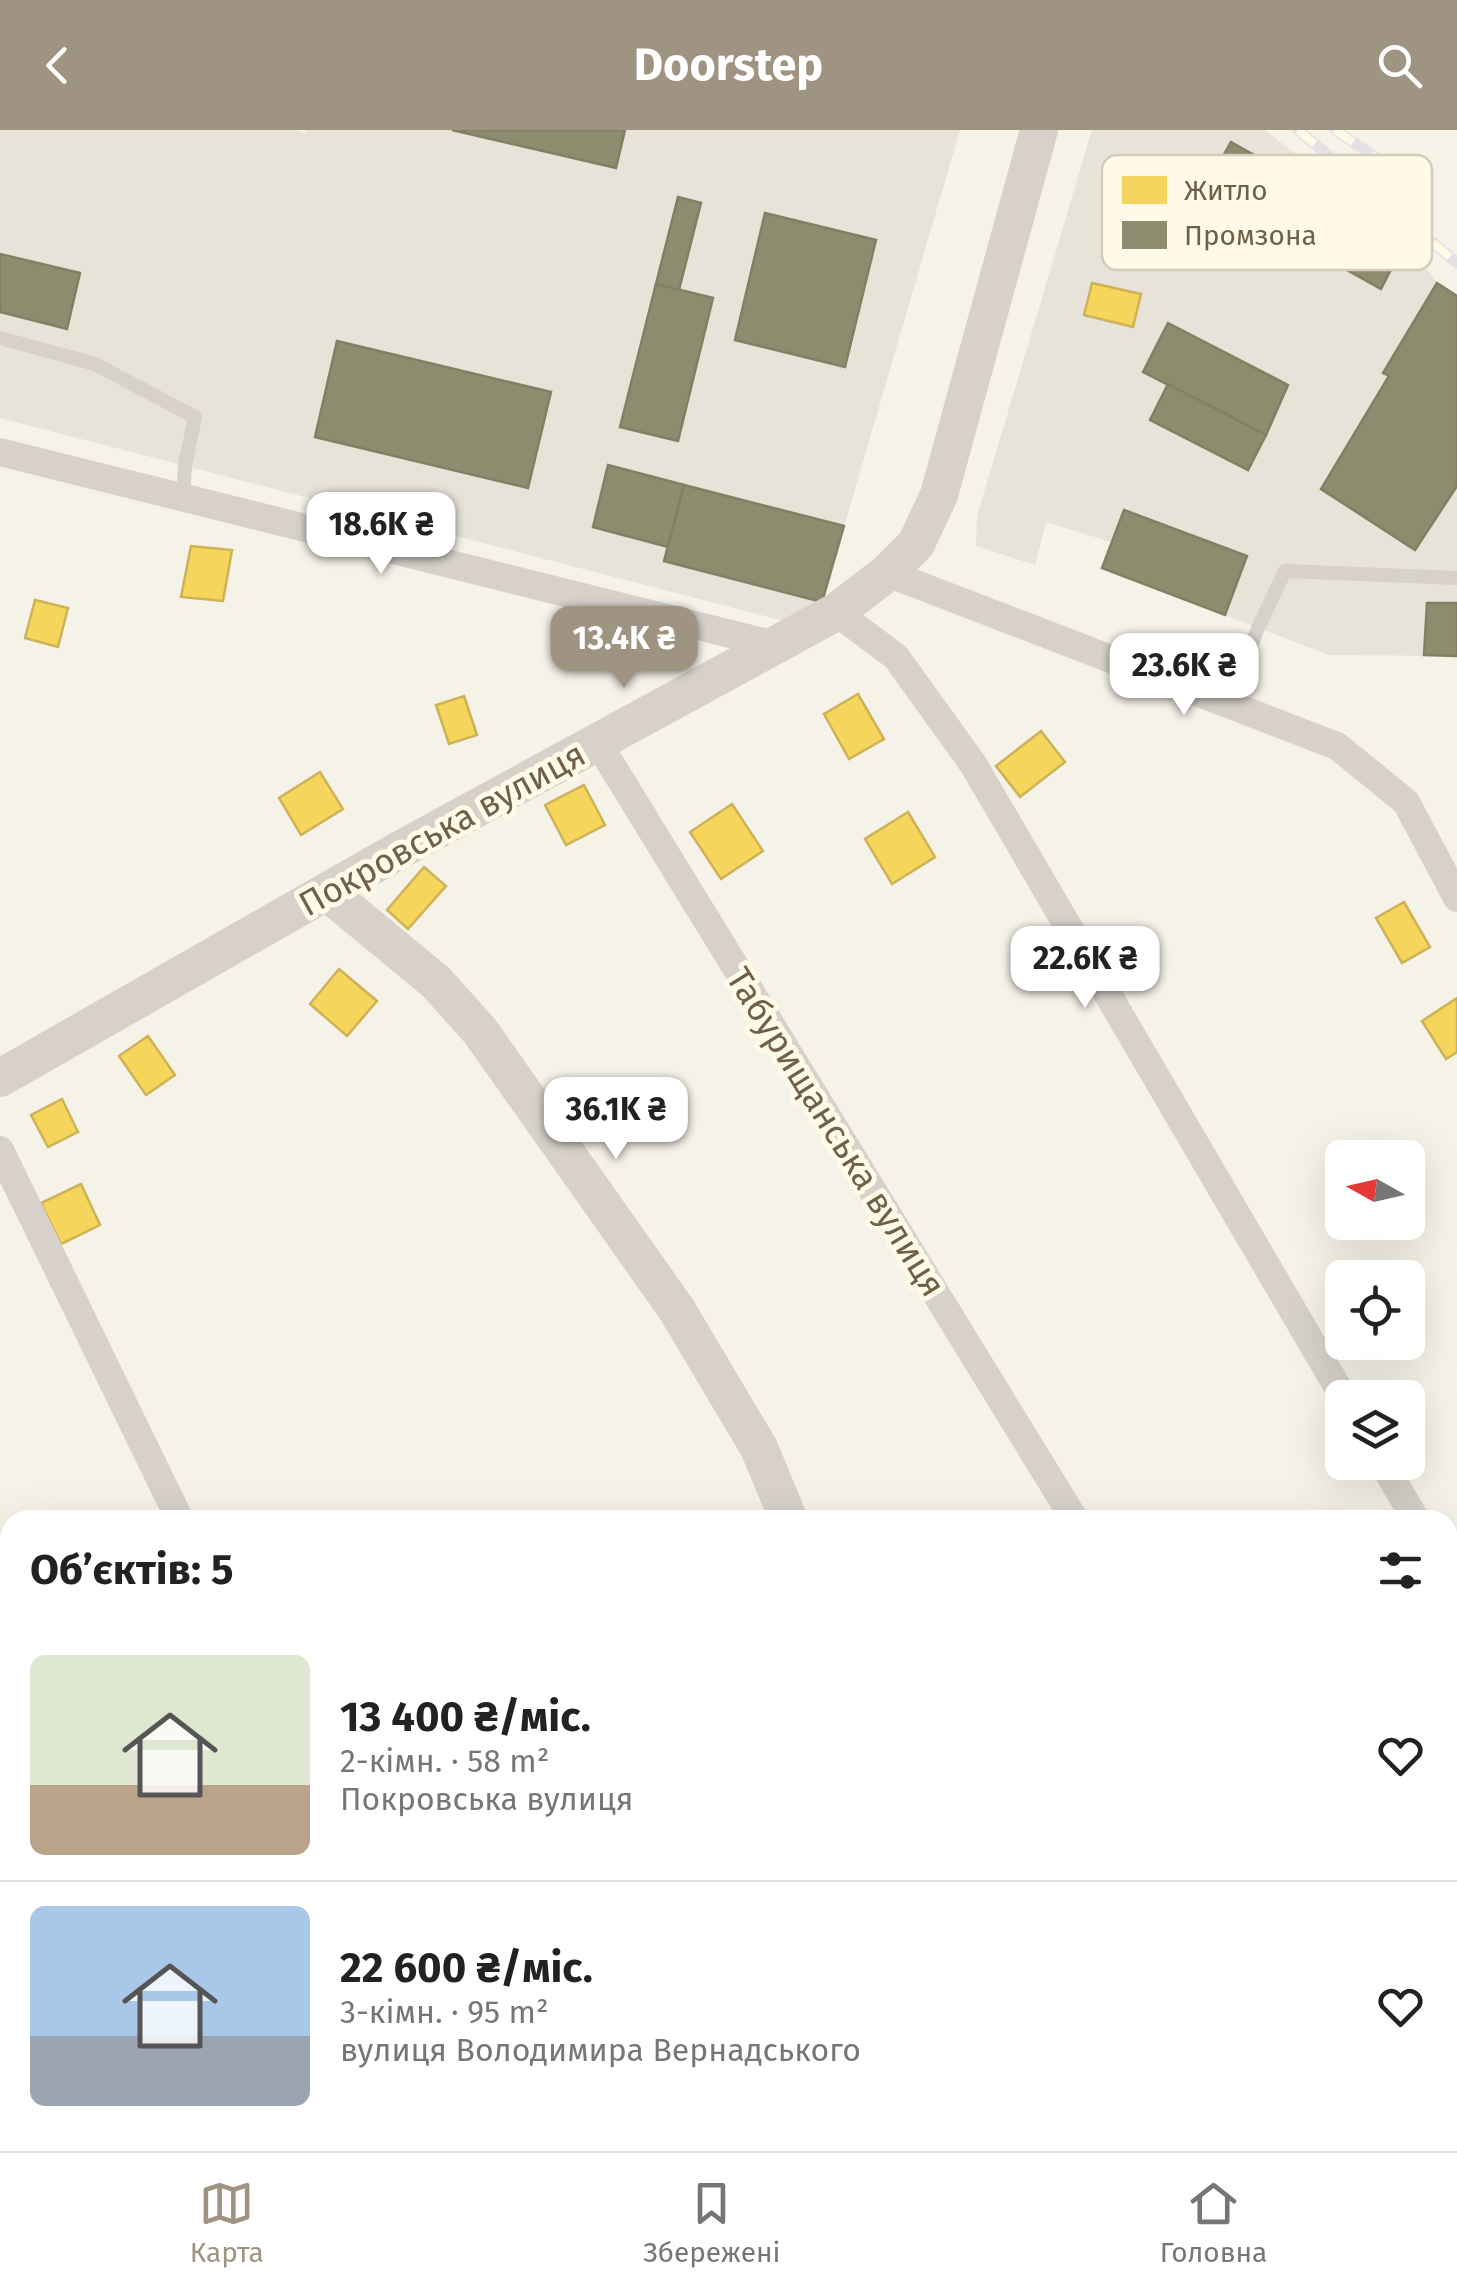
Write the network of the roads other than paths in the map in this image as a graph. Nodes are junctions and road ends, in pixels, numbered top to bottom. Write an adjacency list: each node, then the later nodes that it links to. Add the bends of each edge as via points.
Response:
1 (1039, 130): 5 (main road, Покровська вулиця, via 939,494 916,544)
2 (0, 338): 4 (lane, via 95,364 196,417)
3 (0, 452): 4 (street)
4 (183, 498): 8 (street)
5 (888, 573): 7 (main road, Покровська вулиця); 9 (street)
6 (1457, 578): 9 (lane, via 1286,571)
7 (836, 612): 8 (main road, Покровська вулиця); 15 (street, via 896,657 973,764)
8 (775, 646): 10 (main road, Покровська вулиця)
9 (1229, 704): 12 (street, via 1337,746 1406,802)
10 (598, 743): 11 (main road, Покровська вулиця); 19 (street, Табурищанська вулиця)
11 (327, 892): 13 (main road, Покровська вулиця); 18 (main road, via 436,982 480,1030 677,1310 759,1448)
12 (1457, 898)
13 (0, 1078)
14 (0, 1150): 17 (street)
15 (1333, 1380)
16 (1393, 1480): 20 (street)
17 (175, 1510)
18 (785, 1510)
19 (1069, 1510)
20 (1410, 1510)

